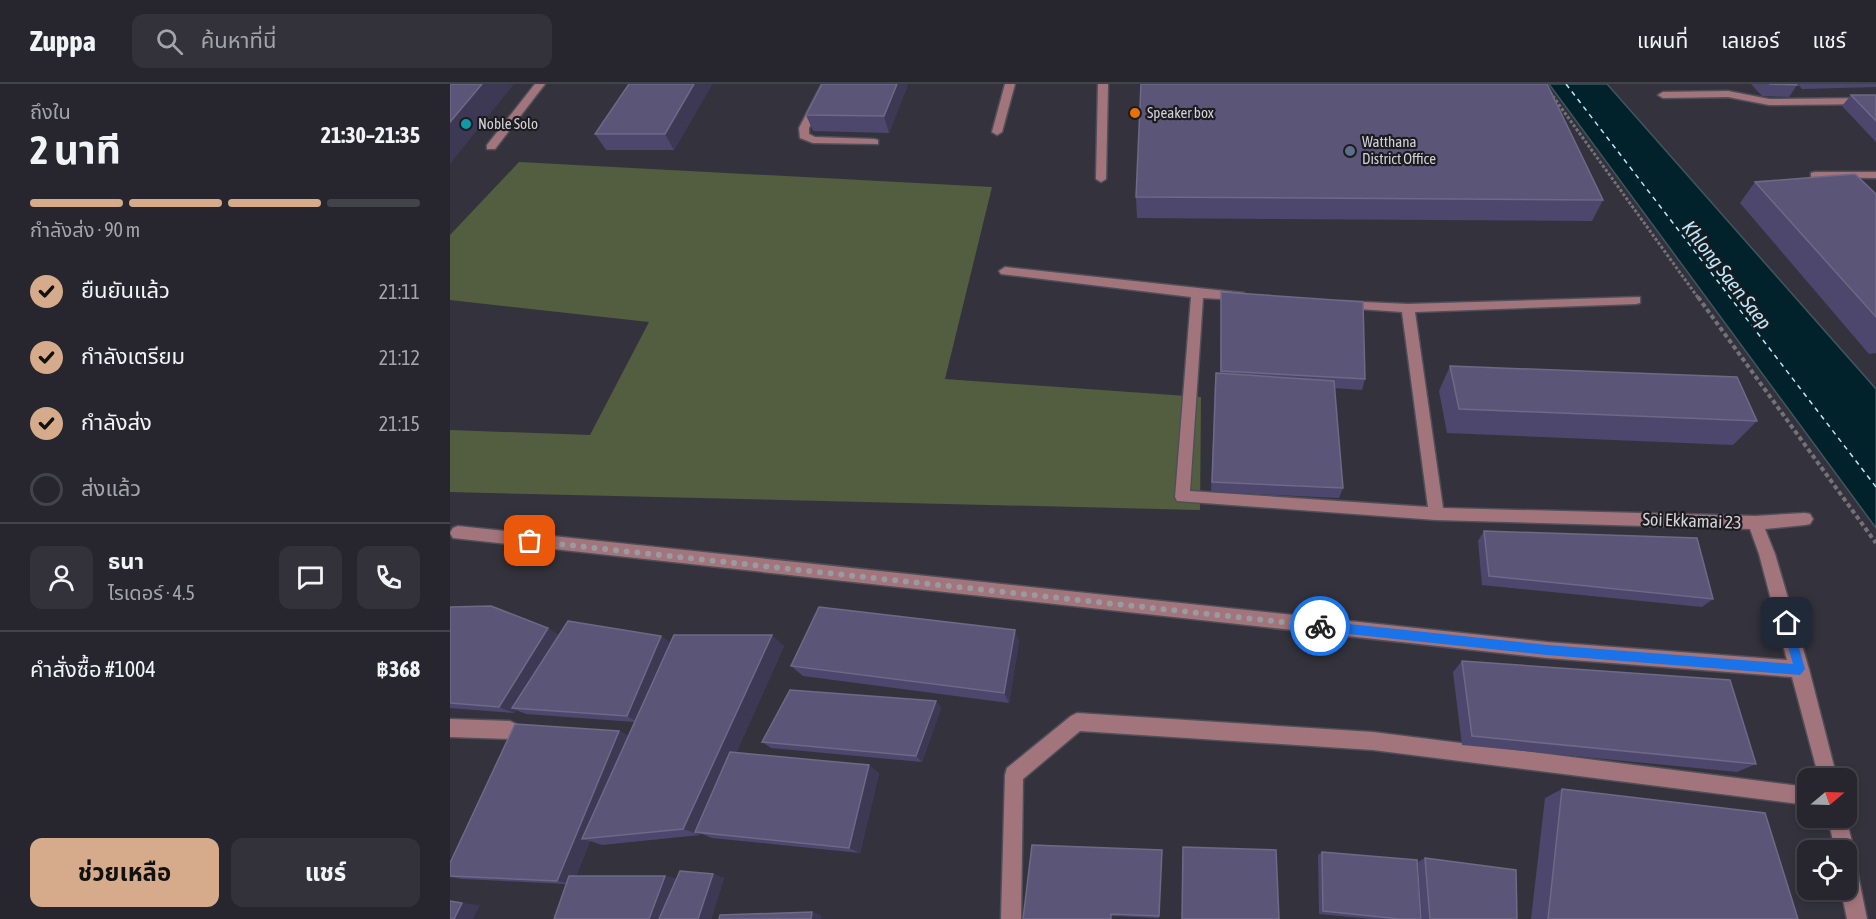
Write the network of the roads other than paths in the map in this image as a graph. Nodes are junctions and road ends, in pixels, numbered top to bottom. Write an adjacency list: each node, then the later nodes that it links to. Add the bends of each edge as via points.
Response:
1 (540, 84): 9 (street)
2 (827, 84): 8 (street, via 804,128 804,136 813,140)
3 (1010, 84): 7 (street)
4 (1103, 84): 12 (street)
5 (1663, 95): 6 (street, via 1728,94 1769,102)
6 (1876, 101)
7 (997, 132)
8 (874, 142)
9 (491, 147)
10 (1815, 175): 11 (street)
11 (1876, 176)
12 (1101, 179)
13 (1005, 271): 14 (street)
14 (1197, 293): 15 (street); 19 (street, Soi Ekkamai 23, via 1182,496)
15 (1256, 297)
16 (1636, 300): 18 (street)
17 (1326, 302): 18 (street)
18 (1408, 308): 19 (street)
19 (1436, 514): 21 (street, Soi Ekkamai 23)
20 (1805, 519): 21 (street)
21 (1755, 523): 23 (street, Soi Ekkamai 23)
22 (458, 533): 23 (street, via 1535,649)
23 (1800, 669): 26 (street, Soi Ekkamai 23)
24 (450, 728): 25 (street)
25 (510, 730)
26 (1825, 768)
27 (1797, 795): 29 (street, via 1372,741 1077,722 1014,775)
28 (1853, 900): 30 (street)
29 (1011, 919)
30 (1857, 919)

